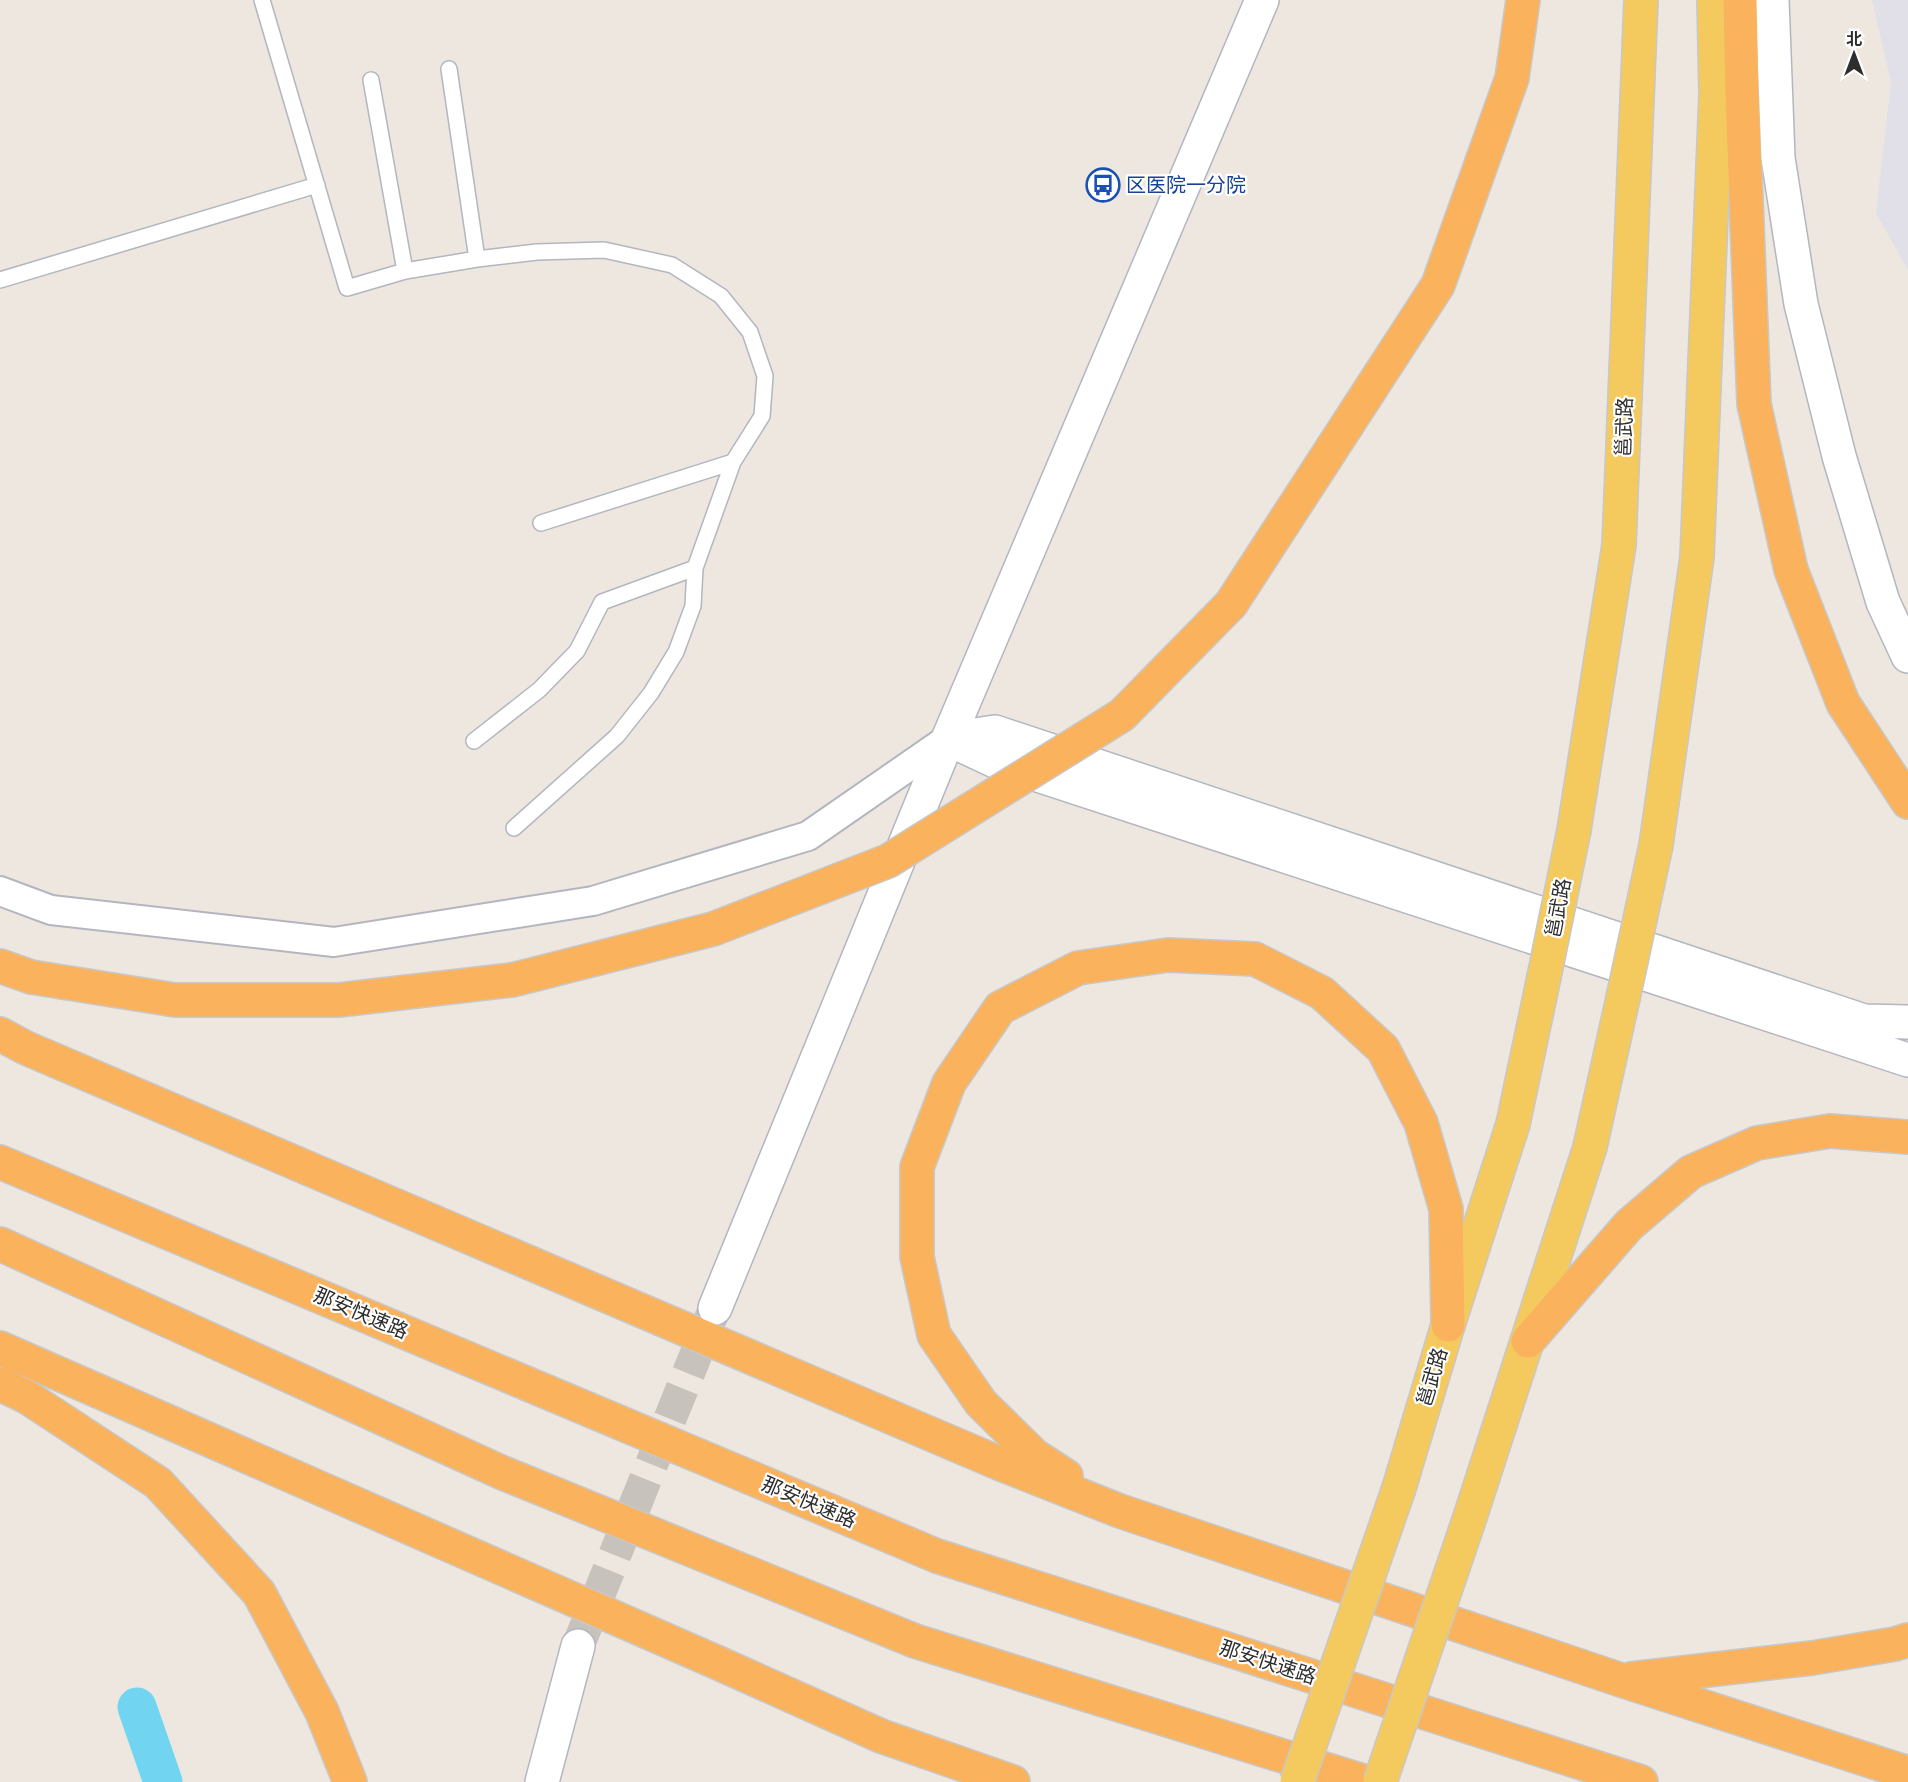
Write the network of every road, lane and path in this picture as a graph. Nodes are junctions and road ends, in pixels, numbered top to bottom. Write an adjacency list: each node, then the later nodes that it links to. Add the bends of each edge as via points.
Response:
1 (262, 0): 10 (lane)
2 (1262, 0): 18 (street)
3 (1523, 0): 23 (highway, bridge, via 1512,78 1438,285 1231,604 1122,715 888,861 713,929 512,980 339,1000 175,1000 31,977)
4 (1641, 0): 31 (main road, 邕武路, bridge, via 1620,545 1574,830 1513,1124)
5 (1714, 0): 32 (main road, bridge, via 1716,94 1697,557 1656,845 1590,1147)
6 (1740, 0): 20 (highway, via 1754,404 1795,581 1843,704)
7 (1772, 0): 17 (street, via 1778,158 1800,304 1876,580)
8 (449, 69): 11 (lane)
9 (371, 80): 12 (lane)
10 (317, 185): 12 (lane, via 347,288); 13 (lane)
11 (477, 259): 12 (lane); 14 (lane, via 604,250 672,265 721,296 750,332 765,376 762,416)
12 (405, 271)
13 (0, 280)
14 (733, 462): 15 (lane); 16 (lane)
15 (541, 523)
16 (695, 568): 19 (lane, via 602,602 577,651 539,690); 21 (lane, via 693,606 676,652 651,693 617,736)
17 (1908, 656)
18 (948, 739): 22 (street, via 808,836 592,901 334,942 51,910); 24 (street, via 995,732 1864,1021); 26 (street, via 995,761); 30 (street)
19 (474, 741)
20 (1908, 802)
21 (514, 828)
22 (0, 891)
23 (0, 966)
24 (1908, 1022)
25 (0, 1034): 35 (highway, via 1001,1464)
26 (1908, 1060)
27 (1908, 1137): 32 (highway, via 1830,1131 1757,1143 1691,1172 1629,1225)
28 (0, 1162): 46 (highway, 那安快速路, via 937,1556)
29 (0, 1244): 44 (highway, via 503,1473 915,1641)
30 (715, 1308)
31 (1448, 1325): 35 (highway, via 1446,1209 1421,1123 1383,1049 1322,993 1255,959 1168,956 1077,968 1000,1008 949,1083 917,1167 917,1257 934,1335 981,1403 1035,1456); 43 (main road, 邕武路, bridge, via 1399,1488)
32 (1528, 1341): 45 (main road, bridge)
33 (0, 1348): 42 (highway, via 881,1736)
34 (0, 1384): 40 (highway, via 27,1397 158,1483 259,1593 322,1712)
35 (1120, 1511): 38 (highway)
36 (1908, 1640): 38 (highway, via 1812,1658)
37 (578, 1646): 41 (street)
38 (1621, 1680): 39 (highway)
39 (1908, 1773)
40 (350, 1782)
41 (542, 1782)
42 (1013, 1782)
43 (1297, 1782)
44 (1366, 1782)
45 (1380, 1782)
46 (1641, 1782)

